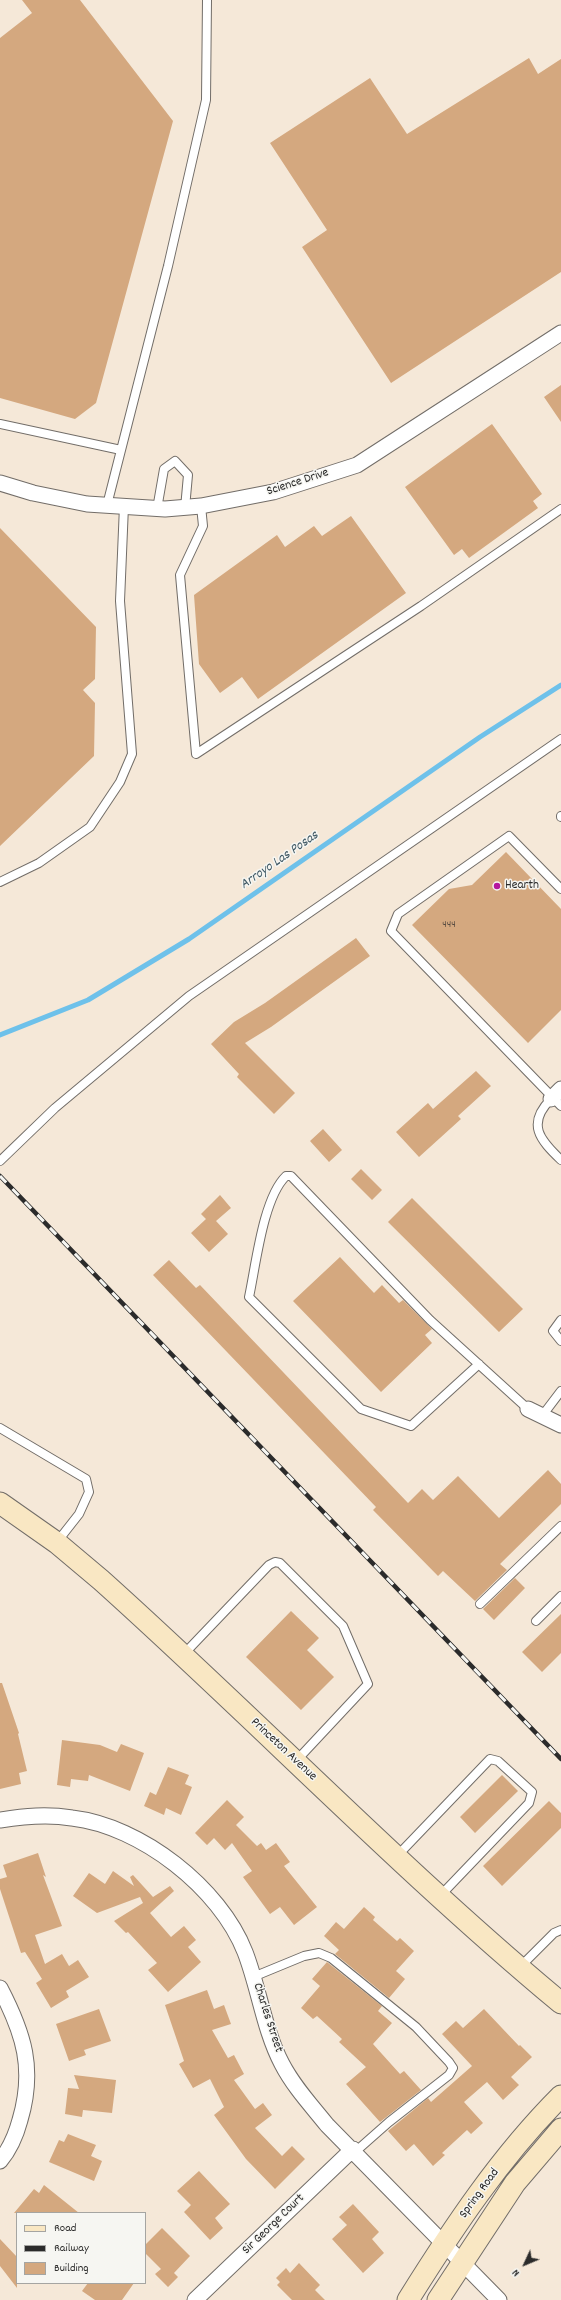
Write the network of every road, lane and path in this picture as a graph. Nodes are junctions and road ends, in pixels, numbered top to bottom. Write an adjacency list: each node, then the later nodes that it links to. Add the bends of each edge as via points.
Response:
1 (207, 0): 4 (lane, via 206,100 168,266)
2 (561, 333): 8 (street, Science Drive, via 357,465 273,492)
3 (0, 424): 4 (lane)
4 (121, 450): 6 (lane)
5 (0, 483): 6 (street, Science Drive, via 60,499)
6 (107, 505): 7 (street, Science Drive)
7 (124, 506): 10 (street, Science Drive); 13 (lane, via 120,601 132,754 120,782 90,827 39,864)
8 (201, 506): 9 (street, Science Drive); 11 (lane, via 203,526 180,575 196,754 421,606)
9 (185, 508): 10 (street, Science Drive); 10 (lane, via 188,475 175,461 164,469)
10 (157, 509)
11 (561, 509)
12 (561, 739): 17 (lane, via 189,996 55,1108)
13 (0, 882)
14 (561, 889): 15 (lane, via 510,836 398,914 391,931)
15 (556, 1098): 16 (lane, via 542,1107 538,1117 538,1133)
16 (561, 1160)
17 (0, 1161)
18 (561, 1320): 19 (lane, via 553,1331)
19 (561, 1341)
20 (479, 1364): 20 (lane, via 430,1320 291,1176 282,1179 269,1203 249,1297 361,1409 412,1426); 22 (lane)
21 (561, 1391): 23 (lane)
22 (528, 1409): 23 (street)
23 (542, 1416): 24 (street)
24 (561, 1425)
25 (0, 1428): 28 (lane, via 86,1479 89,1492 86,1499 79,1514)
26 (0, 1503): 28 (street, Princeton Avenue)
27 (561, 1526): 30 (lane)
28 (57, 1543): 32 (street, Princeton Avenue)
29 (561, 1596): 31 (lane)
30 (480, 1604)
31 (536, 1620)
32 (183, 1655): 33 (street, Princeton Avenue); 33 (lane, via 269,1565 274,1562 280,1563 343,1626 368,1684)
33 (295, 1762): 35 (street, Princeton Avenue)
34 (0, 1820): 39 (street, Charles Street, via 35,1815 73,1818 129,1835 152,1848 209,1895 245,1951)
35 (397, 1856): 36 (street, Princeton Avenue); 36 (lane, via 490,1759 498,1761 532,1792 529,1803)
36 (440, 1896): 38 (street, Princeton Avenue)
37 (561, 1930): 38 (lane, via 554,1933)
38 (519, 1968): 41 (street, Princeton Avenue)
39 (253, 1977): 44 (street, Charles Street, via 282,2064 303,2097 327,2125); 44 (lane, via 304,1956 319,1953 331,1958 416,2027 450,2062 453,2068 449,2075)
40 (0, 1988): 45 (street, via 26,2049 28,2076 18,2129)
41 (561, 2003)
42 (561, 2096): 46 (street, Spring Road, via 515,2146)
43 (561, 2130): 47 (street, Spring Road, via 514,2183)
44 (354, 2150): 46 (street, Charles Street); 48 (street, Sir George Court)
45 (0, 2161)
46 (444, 2243): 47 (street, Charles Street); 49 (street, Spring Road)
47 (463, 2262): 50 (street, Spring Road); 51 (street, Charles Street)
48 (195, 2300)
49 (408, 2300)
50 (438, 2300)
51 (499, 2300)

